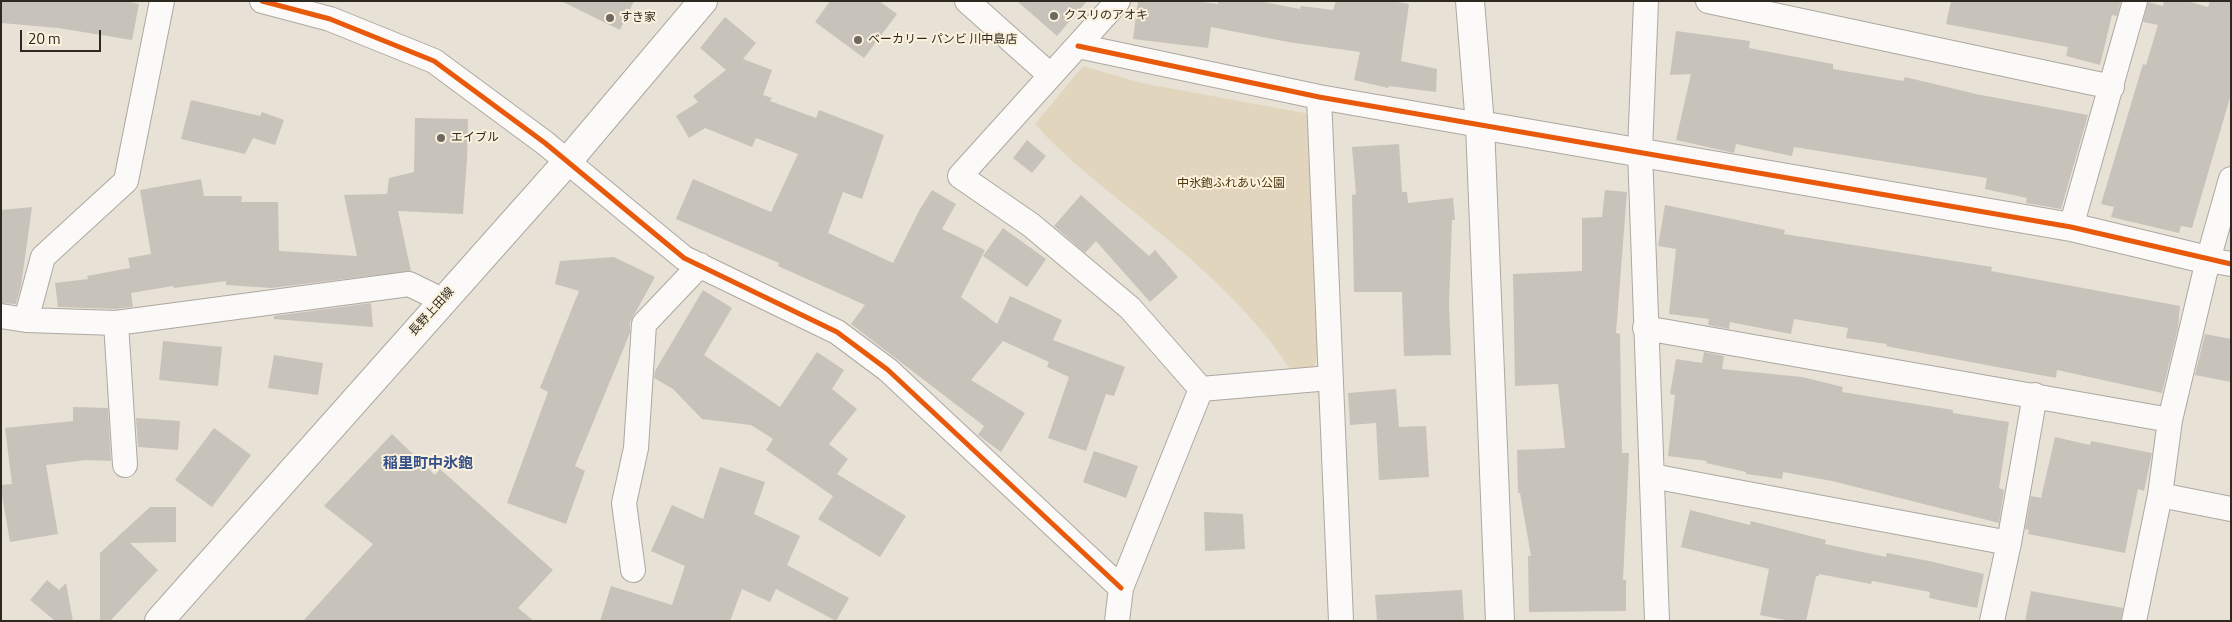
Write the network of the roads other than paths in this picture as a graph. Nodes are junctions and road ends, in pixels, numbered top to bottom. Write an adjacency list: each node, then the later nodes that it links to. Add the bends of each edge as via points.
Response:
1 (162, 1): 23 (street, via 126,181 43,257)
2 (262, 1): 16 (street, via 330,19 434,61)
3 (703, 1): 16 (street, 長野上田線)
4 (967, 1): 11 (street)
5 (1118, 1): 10 (street)
6 (1470, 1): 14 (street)
7 (1646, 1): 15 (street)
8 (1708, 1): 12 (street)
9 (2135, 1): 12 (street)
10 (1078, 46): 11 (street); 13 (street)
11 (1050, 75): 27 (street, via 960,176 1032,225 1130,308)
12 (2112, 87): 18 (street)
13 (1320, 97): 14 (street); 26 (street)
14 (1480, 125): 15 (street); 40 (street)
15 (1640, 151): 18 (street); 25 (street)
16 (567, 162): 20 (street, via 684,258); 21 (street, 長野上田線)
17 (2231, 179): 19 (street)
18 (2071, 228): 19 (street)
19 (2219, 262): 29 (street)
20 (700, 265): 35 (street, via 644,324 636,448 624,503); 36 (street, via 837,332 888,370)
21 (442, 300): 24 (street, via 409,284); 37 (street, 長野上田線)
22 (1, 316): 23 (street)
23 (26, 320): 24 (street)
24 (116, 323): 30 (street)
25 (1645, 328): 28 (street); 31 (street)
26 (1330, 378): 27 (street); 39 (street)
27 (1200, 389): 36 (street)
28 (2035, 395): 29 (street); 34 (street)
29 (2170, 420): 32 (street)
30 (125, 465)
31 (1652, 476): 34 (street); 41 (street)
32 (2160, 495): 33 (street); 43 (street)
33 (2231, 509)
34 (2009, 543): 42 (street)
35 (633, 570)
36 (1121, 588): 38 (street)
37 (159, 621)
38 (1116, 621)
39 (1341, 621)
40 (1500, 621)
41 (1657, 621)
42 (1992, 621)
43 (2134, 621)

